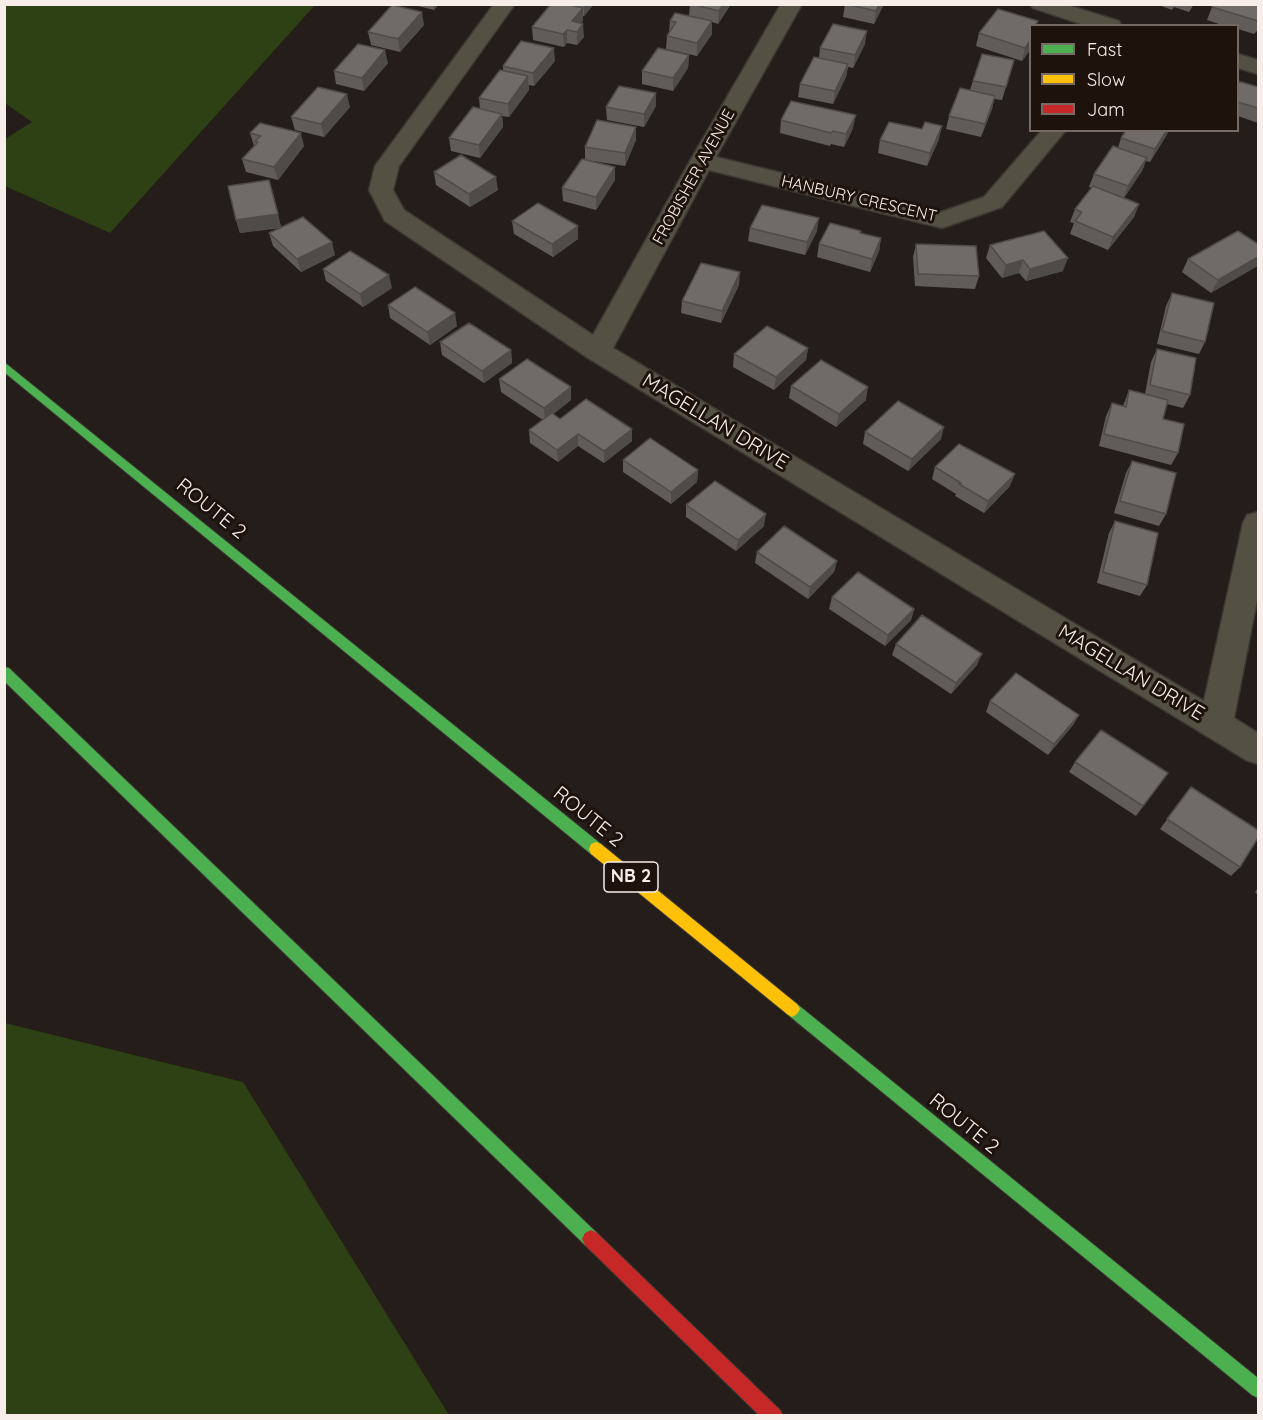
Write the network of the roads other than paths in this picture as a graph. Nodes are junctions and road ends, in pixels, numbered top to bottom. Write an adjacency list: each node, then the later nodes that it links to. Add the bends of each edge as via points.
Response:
1 (505, 4): 9 (street, MAGELLAN DRIVE, via 387,166 381,190 394,215)
2 (792, 4): 8 (street, FROBISHER AVENUE)
3 (1041, 4): 4 (street)
4 (1105, 24)
5 (1239, 61): 6 (street)
6 (1258, 67)
7 (1053, 132): 8 (street, HANBURY CRESCENT, via 993,202 942,220)
8 (702, 161): 9 (street, FROBISHER AVENUE)
9 (598, 351): 13 (street, MAGELLAN DRIVE)
10 (4, 366): 15 (highway, ROUTE 2 / NB 2)
11 (1258, 524): 13 (street)
12 (4, 672): 16 (highway)
13 (1216, 724): 14 (street, MAGELLAN DRIVE)
14 (1258, 750)
15 (1258, 1389)
16 (774, 1416)

